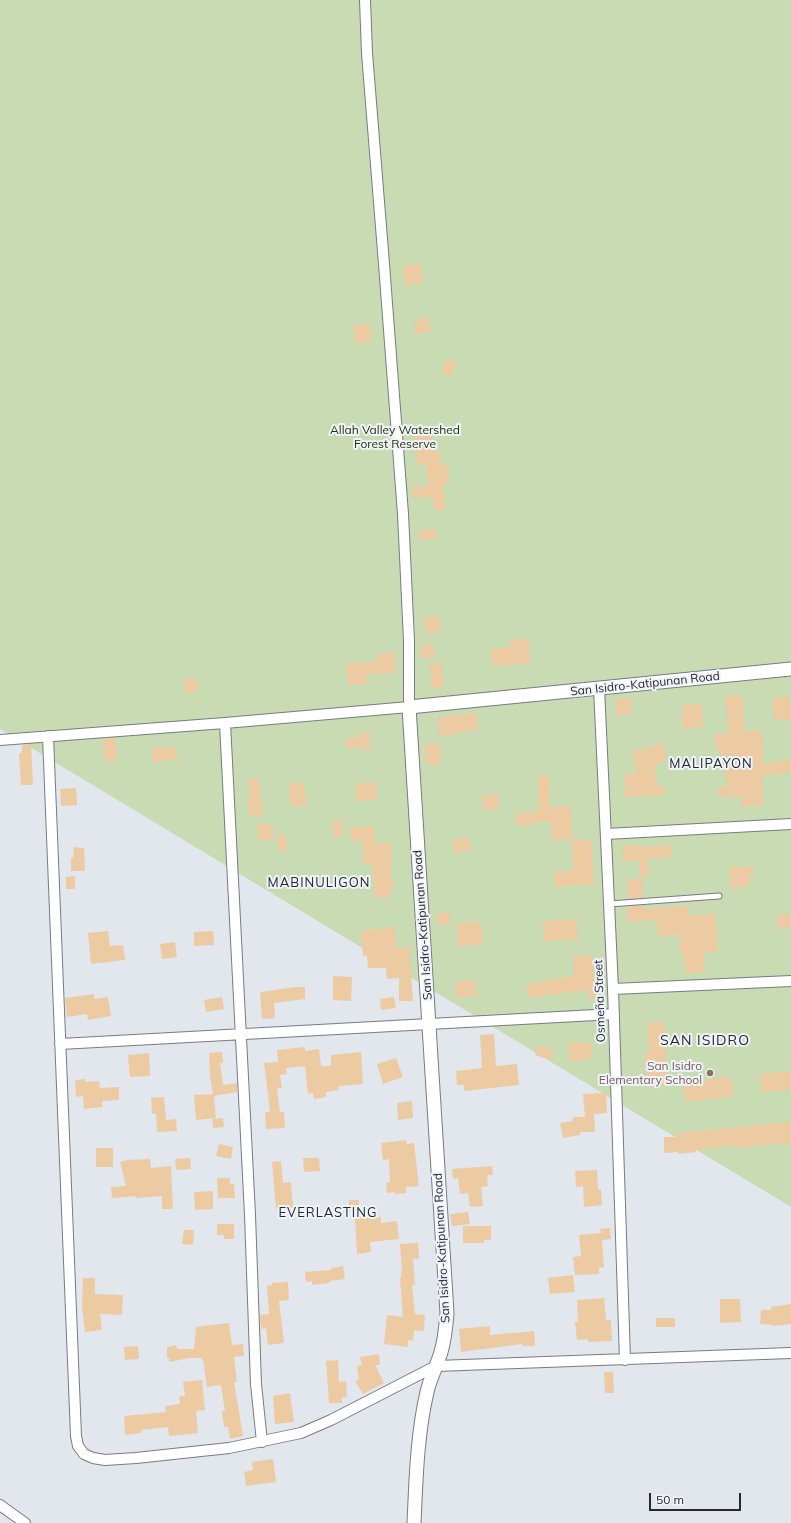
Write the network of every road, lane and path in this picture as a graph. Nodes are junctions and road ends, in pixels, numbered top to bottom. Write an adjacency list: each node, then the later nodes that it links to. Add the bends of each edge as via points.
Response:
1 (365, 0): 4 (street, via 403,514 409,641)
2 (791, 669): 3 (street, San Isidro-Katipunan Road)
3 (599, 688): 4 (street, San Isidro-Katipunan Road); 9 (street, Osmeña Street)
4 (409, 707): 5 (street); 15 (street, San Isidro-Katipunan Road)
5 (225, 723): 6 (street); 16 (street)
6 (48, 736): 7 (street); 17 (street)
7 (0, 740)
8 (791, 824): 9 (street)
9 (606, 834): 11 (street, Osmeña Street)
10 (720, 896): 11 (lane)
11 (609, 904): 13 (street, Osmeña Street)
12 (791, 981): 13 (street)
13 (613, 989): 14 (street, Osmeña Street)
14 (614, 1014): 15 (street); 19 (street, Osmeña Street)
15 (430, 1024): 16 (street); 20 (street, San Isidro-Katipunan Road, via 447,1313 446,1332)
16 (241, 1034): 17 (street); 21 (street, via 256,1384)
17 (60, 1044): 21 (street, via 78,1446 84,1454 105,1460 229,1448)
18 (791, 1353): 19 (street)
19 (626, 1360): 20 (street)
20 (436, 1366): 21 (street, via 301,1434); 24 (street, San Isidro-Katipunan Road, via 427,1392 423,1417)
21 (262, 1442)
22 (0, 1506): 23 (street)
23 (25, 1523)
24 (414, 1523)

